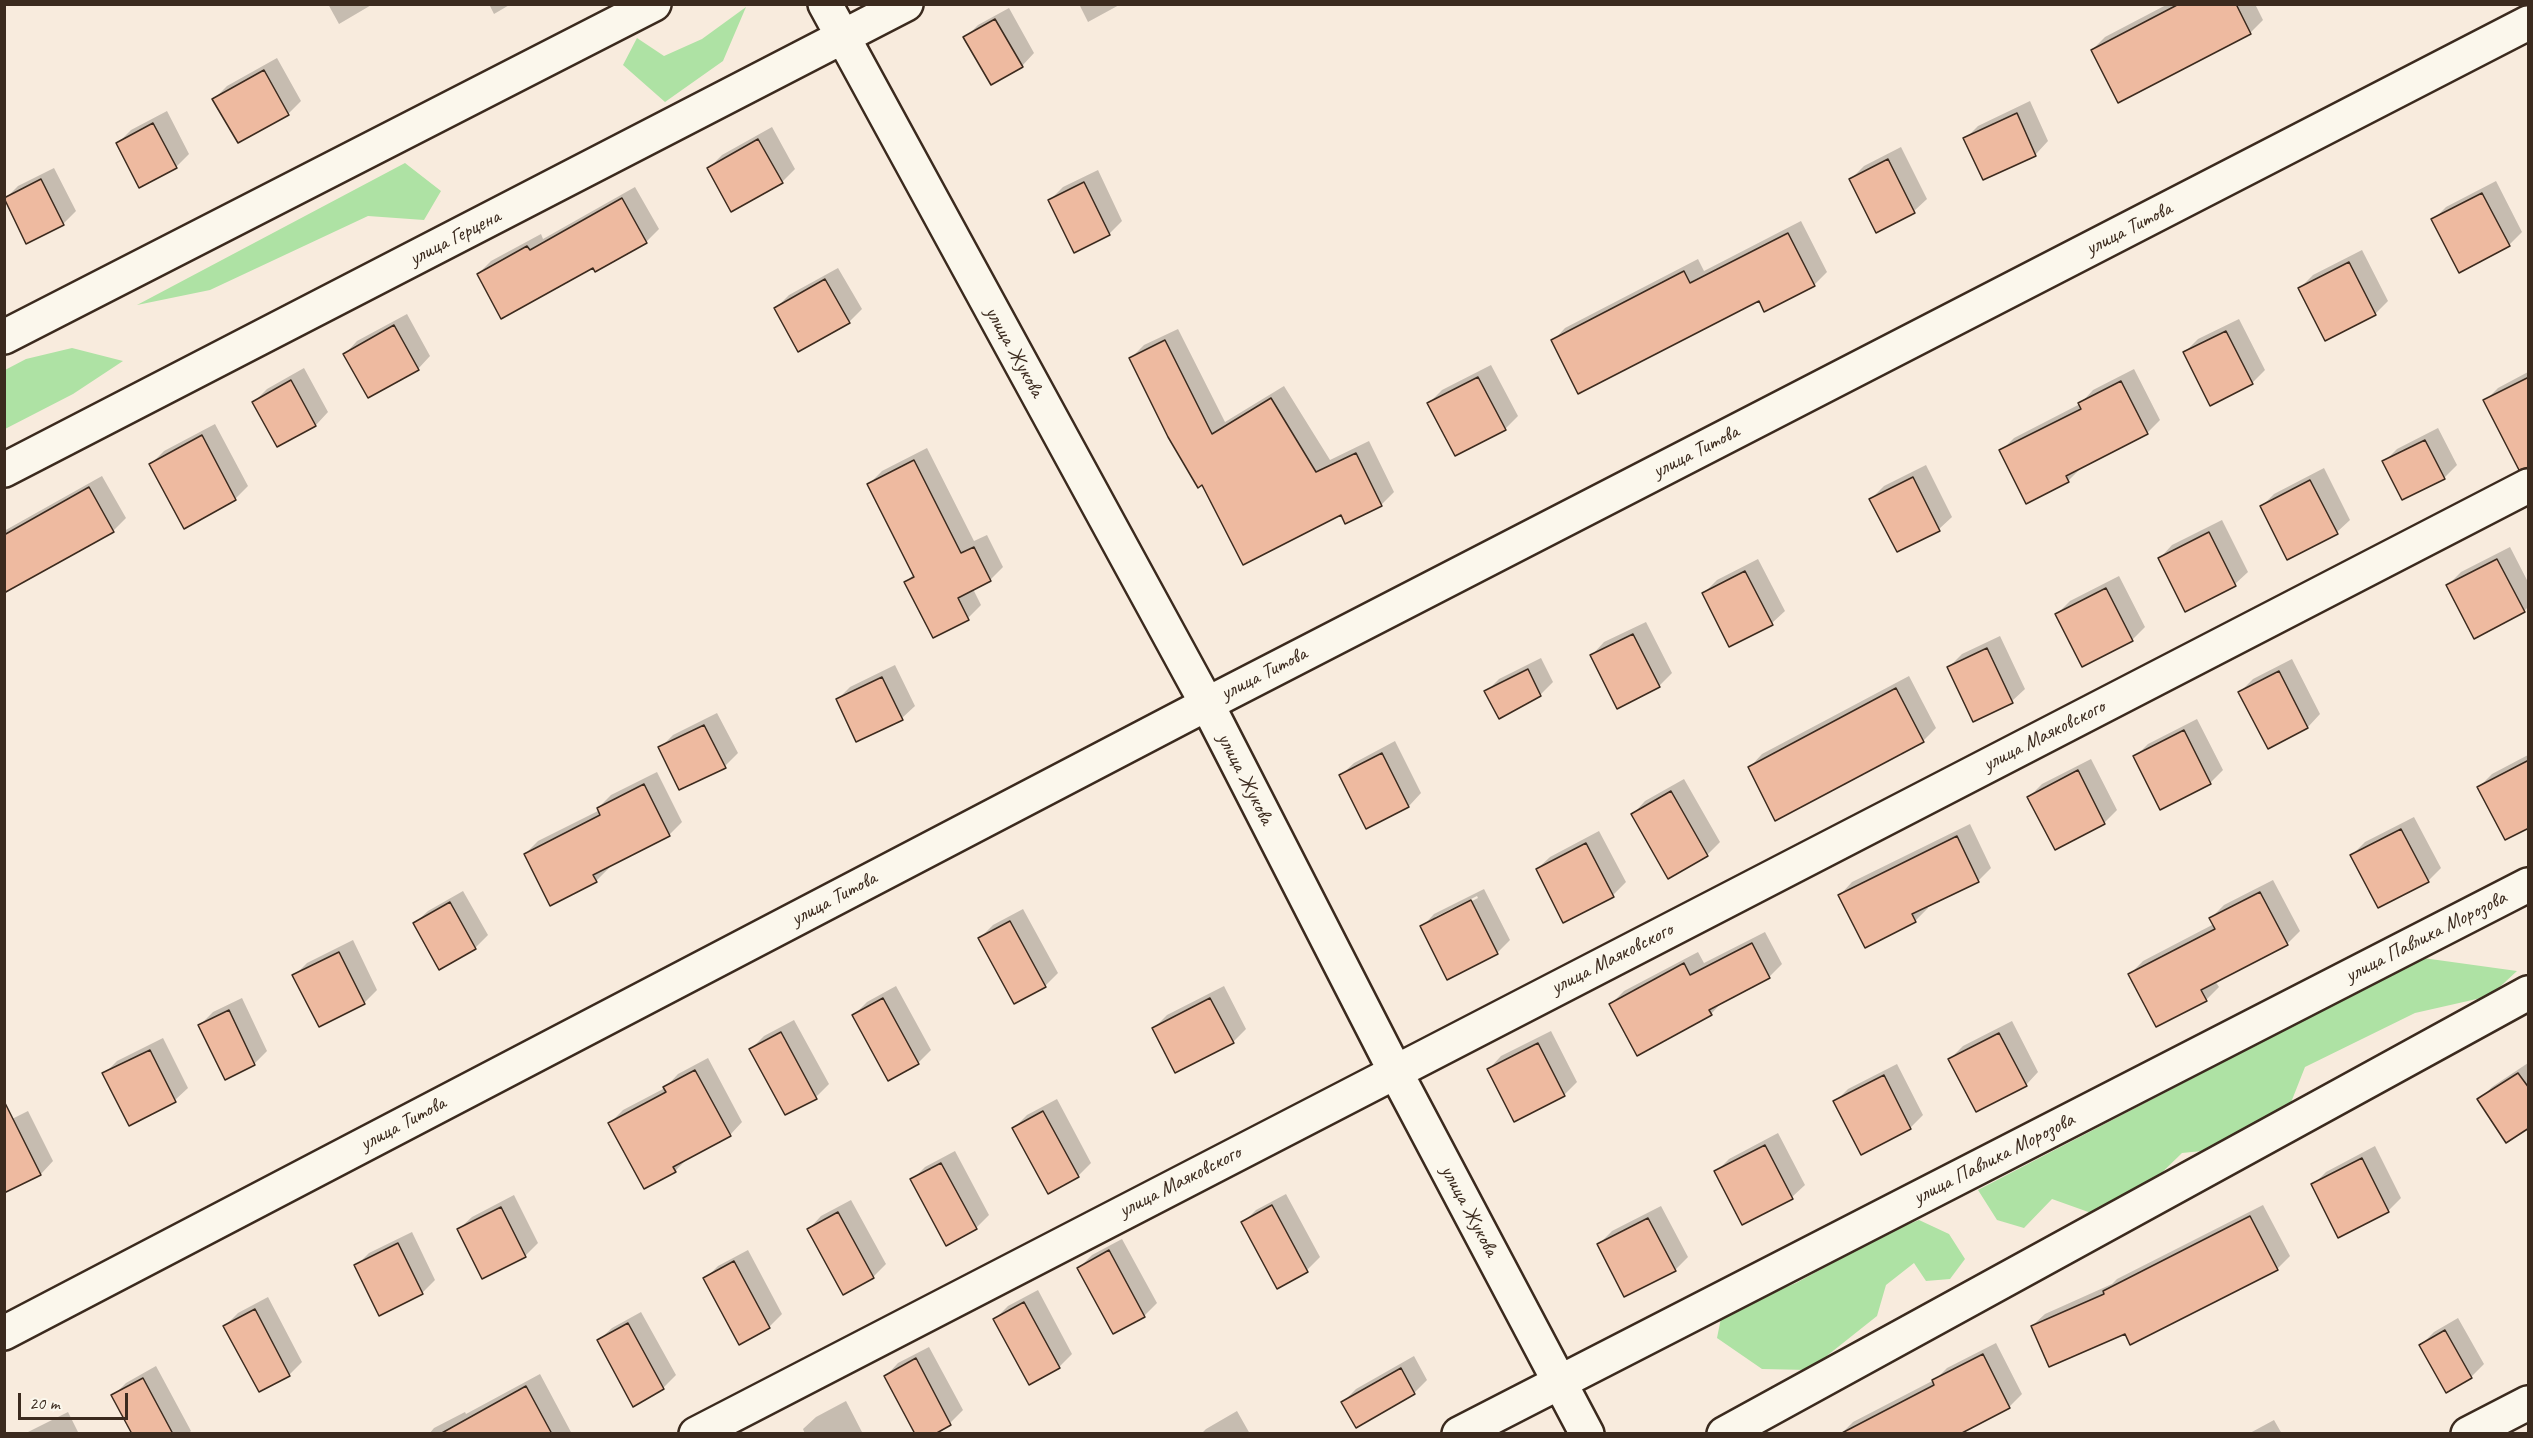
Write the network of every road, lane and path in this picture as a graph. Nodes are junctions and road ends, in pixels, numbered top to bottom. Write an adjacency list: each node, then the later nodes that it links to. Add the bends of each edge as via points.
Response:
1 (654, 4): 6 (street)
2 (825, 4): 5 (street, улица Жукова)
3 (906, 4): 5 (street, улица Герцена)
4 (2529, 23): 9 (street, улица Титова)
5 (843, 38): 7 (street, улица Герцена); 9 (street, улица Жукова)
6 (4, 337)
7 (4, 470)
8 (2529, 486): 12 (street, улица Маяковского)
9 (1207, 704): 12 (street, улица Жукова); 13 (street, улица Титова)
10 (2529, 885): 14 (street, улица Павлика Морозова)
11 (2529, 993): 19 (street)
12 (1395, 1071): 14 (street, улица Жукова); 16 (street, улица Маяковского)
13 (4, 1333)
14 (1558, 1382): 17 (street, улица Павлика Морозова); 18 (street, улица Жукова)
15 (2529, 1403): 20 (street)
16 (696, 1434)
17 (1459, 1434)
18 (1587, 1434)
19 (1724, 1434)
20 (2468, 1434)

